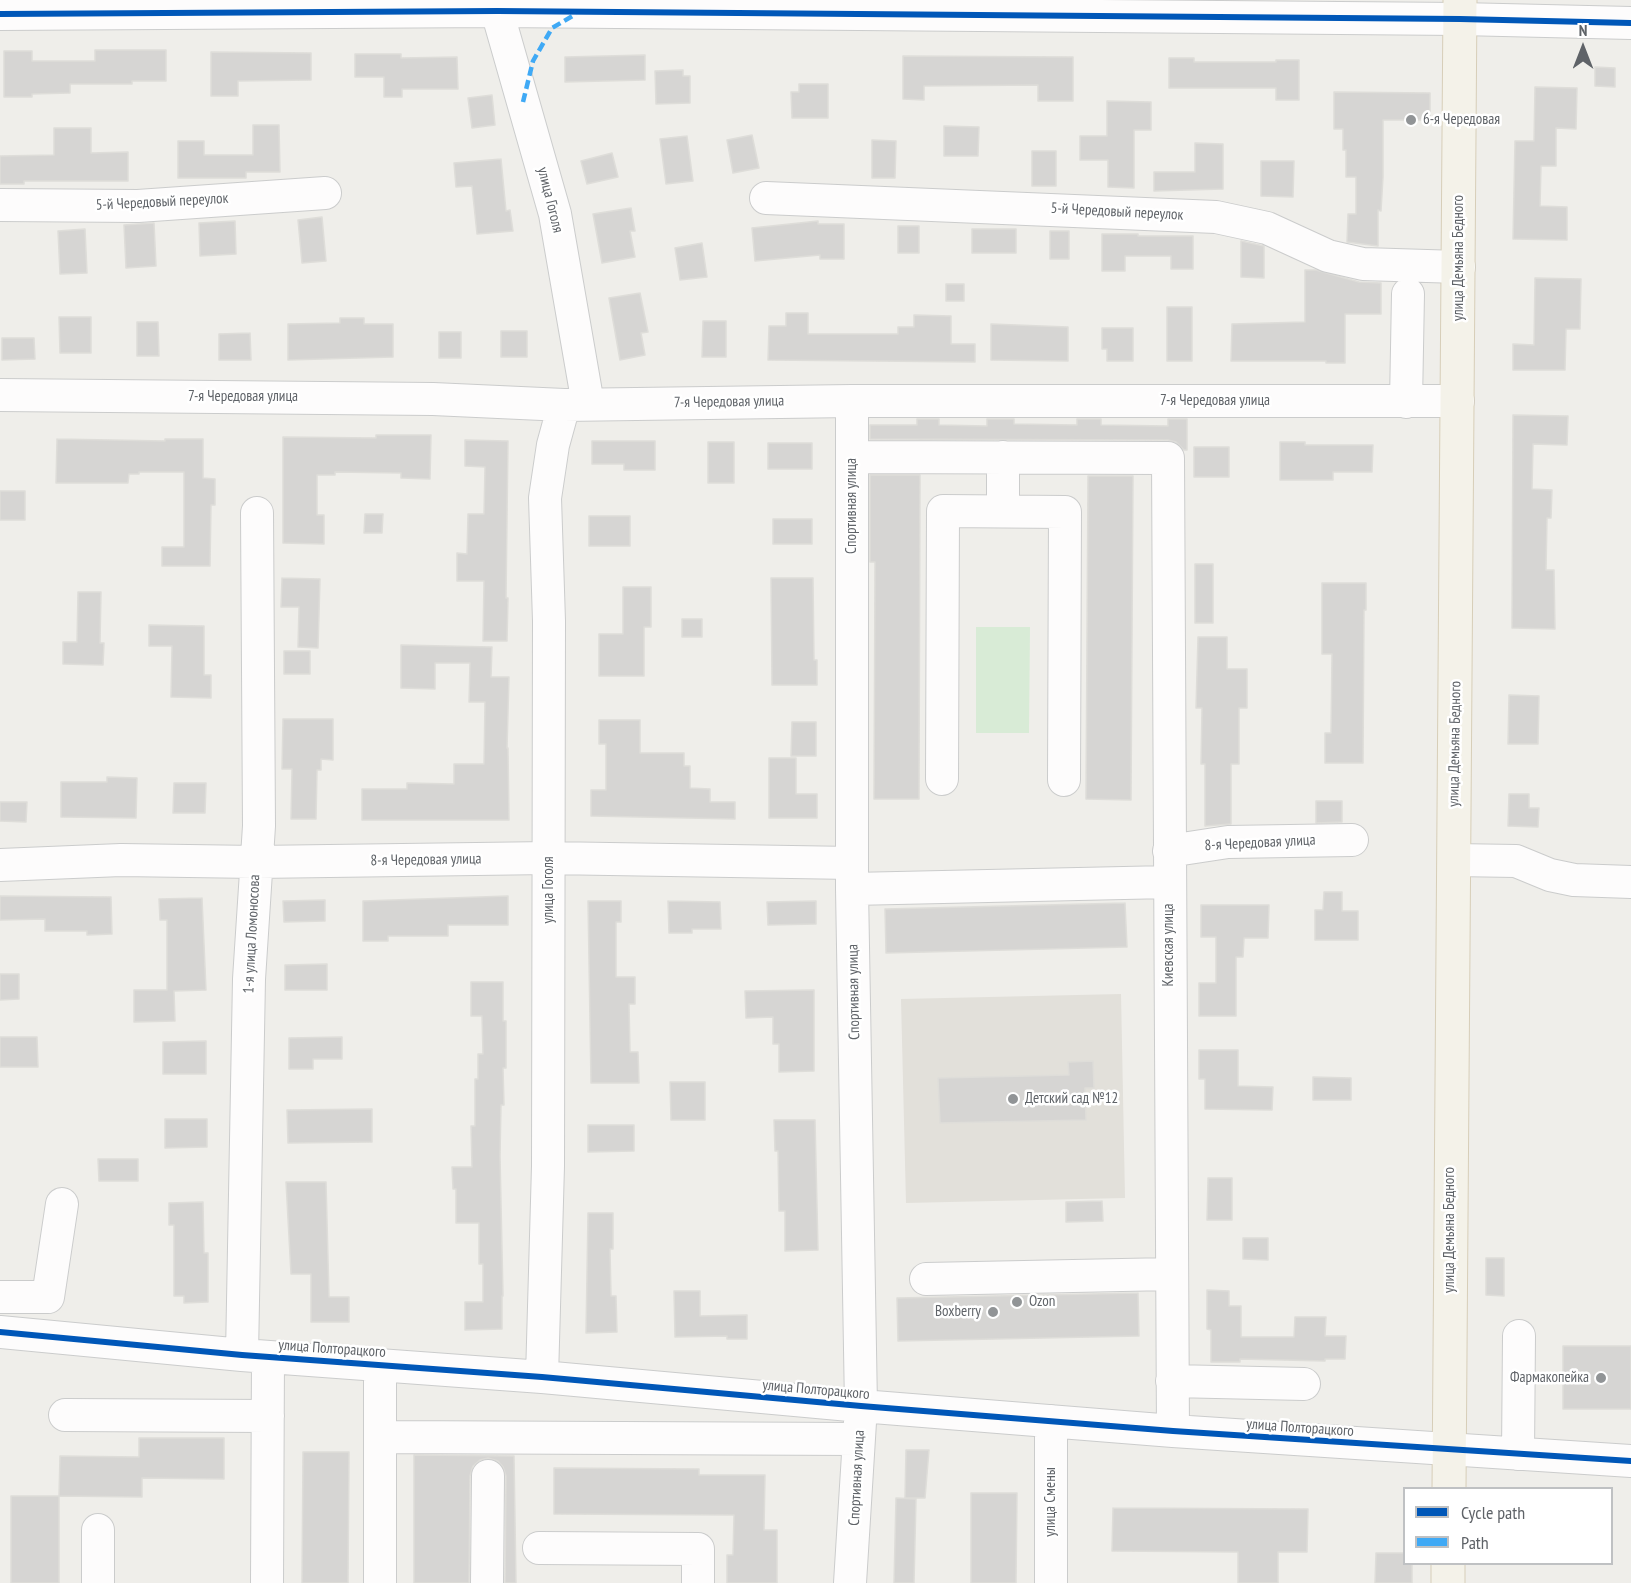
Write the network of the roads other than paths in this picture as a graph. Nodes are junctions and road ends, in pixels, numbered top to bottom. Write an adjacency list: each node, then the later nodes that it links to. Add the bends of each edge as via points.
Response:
1 (497, 6): 2 (street); 3 (street); 14 (street, улица Гоголя, via 555,214)
2 (1460, 10): 4 (street); 8 (main road, улица Демьяна Бедного)
3 (0, 14)
4 (1631, 23)
5 (325, 193): 7 (street, 5-й Чередовый переулок, via 138,206)
6 (766, 198): 8 (street, 5-й Чередовый переулок, via 1216,217 1267,228 1328,256 1363,264)
7 (0, 205)
8 (1459, 267): 12 (main road, улица Демьяна Бедного)
9 (1408, 294): 13 (street)
10 (0, 395): 14 (street, 7-я Чередовая улица, via 433,399)
11 (852, 401): 13 (street, 7-я Чередовая улица); 14 (street, 7-я Чередовая улица); 15 (street, Спортивная улица)
12 (1458, 401): 13 (street, 7-я Чередовая улица); 24 (main road, улица Демьяна Бедного)
13 (1406, 402)
14 (576, 405): 23 (street, улица Гоголя, via 553,445 546,498)
15 (852, 457): 16 (street); 27 (street, Спортивная улица)
16 (1003, 457): 17 (street); 22 (street, Киевская улица, via 1168,458)
17 (1003, 512): 19 (street, via 944,512); 20 (street, via 1065,512)
18 (257, 513): 25 (street, 1-я улица Ломоносова)
19 (942, 779)
20 (1064, 780)
21 (1352, 840): 22 (street, 8-я Чередовая улица, via 1228,842)
22 (1169, 850): 28 (street, Киевская улица)
23 (549, 858): 25 (street, 8-я Чередовая улица); 27 (street, 8-я Чередовая улица); 38 (street, улица Гоголя, via 548,1166)
24 (1454, 860): 29 (street, via 1516,861 1574,880); 48 (main road, улица Демьяна Бедного)
25 (256, 862): 26 (street, 8-я Чередовая улица, via 121,860); 36 (street, 1-я улица Ломоносова, via 249,979)
26 (0, 865)
27 (852, 876): 28 (street, 8-я Чередовая улица); 41 (street, Спортивная улица)
28 (1169, 882): 31 (street, Киевская улица)
29 (1631, 882)
30 (62, 1204): 33 (street, via 48,1297)
31 (1171, 1274): 32 (street); 39 (street, Киевская улица)
32 (926, 1279)
33 (0, 1297)
34 (0, 1332): 36 (street, улица Полторацкого)
35 (1519, 1336): 49 (street)
36 (255, 1356): 37 (street, улица Полторацкого); 43 (street, 1-я улица Ломоносова)
37 (381, 1365): 38 (street, улица Полторацкого); 46 (street)
38 (542, 1377): 41 (street, улица Полторацкого)
39 (1172, 1381): 40 (street); 45 (street, Киевская улица)
40 (1304, 1384)
41 (861, 1406): 44 (street, улица Полторацкого); 47 (street, Спортивная улица)
42 (65, 1415): 43 (street)
43 (268, 1416): 57 (street, 1-я улица Ломоносова)
44 (1052, 1420): 45 (street, улица Полторацкого); 62 (street, улица Смены)
45 (1173, 1431): 48 (street, улица Полторацкого)
46 (380, 1437): 47 (street); 58 (street)
47 (859, 1439): 61 (street, Спортивная улица)
48 (1449, 1450): 49 (street, улица Полторацкого); 52 (main road, улица Демьяна Бедного)
49 (1518, 1454): 50 (street, улица Полторацкого)
50 (1631, 1461)
51 (488, 1476): 59 (street)
52 (1449, 1487)
53 (98, 1530): 56 (street)
54 (539, 1548): 60 (street, via 698,1549)
55 (1448, 1565): 63 (main road)
56 (98, 1583)
57 (267, 1583)
58 (380, 1583)
59 (487, 1583)
60 (698, 1583)
61 (850, 1583)
62 (1051, 1583)
63 (1448, 1583)

